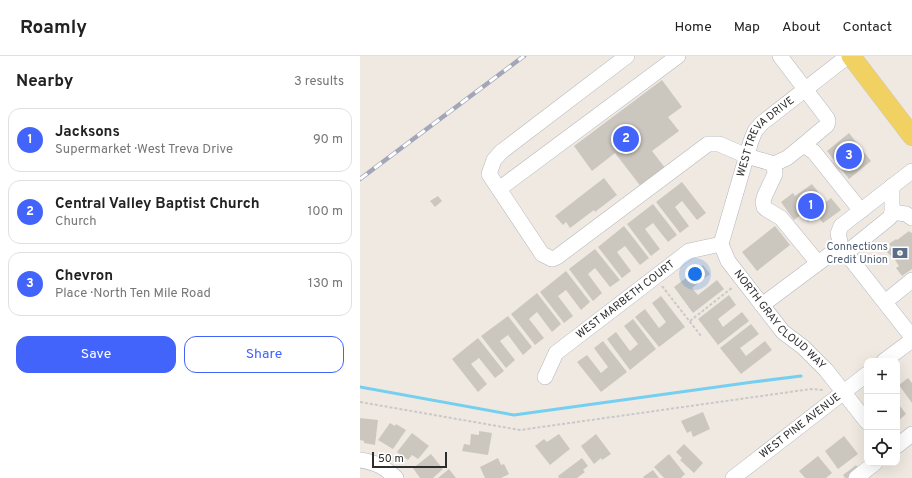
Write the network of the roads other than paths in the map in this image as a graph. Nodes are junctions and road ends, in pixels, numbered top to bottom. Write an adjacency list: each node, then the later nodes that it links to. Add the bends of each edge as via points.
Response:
1 (627, 56): 12 (street, via 501,152 488,174)
2 (678, 56): 12 (street)
3 (780, 56): 5 (street)
4 (850, 56): 5 (street, WEST TREVA DRIVE); 6 (main road)
5 (806, 89): 7 (street, via 828,121 827,125); 8 (street, WEST TREVA DRIVE, via 762,123 751,141)
6 (912, 136)
7 (802, 146): 9 (street); 13 (street, via 814,152)
8 (747, 156): 9 (street); 12 (street, via 719,144 708,144 552,259 542,254); 16 (street, WEST TREVA DRIVE)
9 (774, 164): 18 (street, via 775,174 765,195 764,206 781,218)
10 (912, 171): 11 (street)
11 (892, 186): 13 (street); 14 (street)
12 (499, 189)
13 (861, 211): 17 (street, via 841,226 838,234)
14 (892, 212): 15 (street, via 906,214); 17 (street, via 888,220)
15 (912, 218)
16 (721, 244): 21 (street, NORTH GRAY CLOUD WAY, via 728,262); 25 (street, WEST MARBETH COURT, via 689,251 556,353)
17 (842, 248): 18 (street, via 836,249); 20 (street)
18 (818, 263): 21 (street)
19 (912, 280): 20 (street)
20 (885, 302): 22 (street)
21 (762, 305): 26 (street, NORTH GRAY CLOUD WAY, via 783,332 803,347)
22 (912, 338): 23 (street)
23 (888, 358)
24 (864, 376): 26 (street, WEST PINE AVENUE)
25 (545, 377)
26 (844, 392): 27 (street, NORTH GRAY CLOUD WAY); 33 (street, WEST PINE AVENUE)
27 (864, 418)
28 (912, 434): 29 (street)
29 (900, 444)
30 (360, 460): 32 (street, via 374,462)
31 (871, 466): 34 (street)
32 (396, 478)
33 (733, 478)
34 (856, 478)

